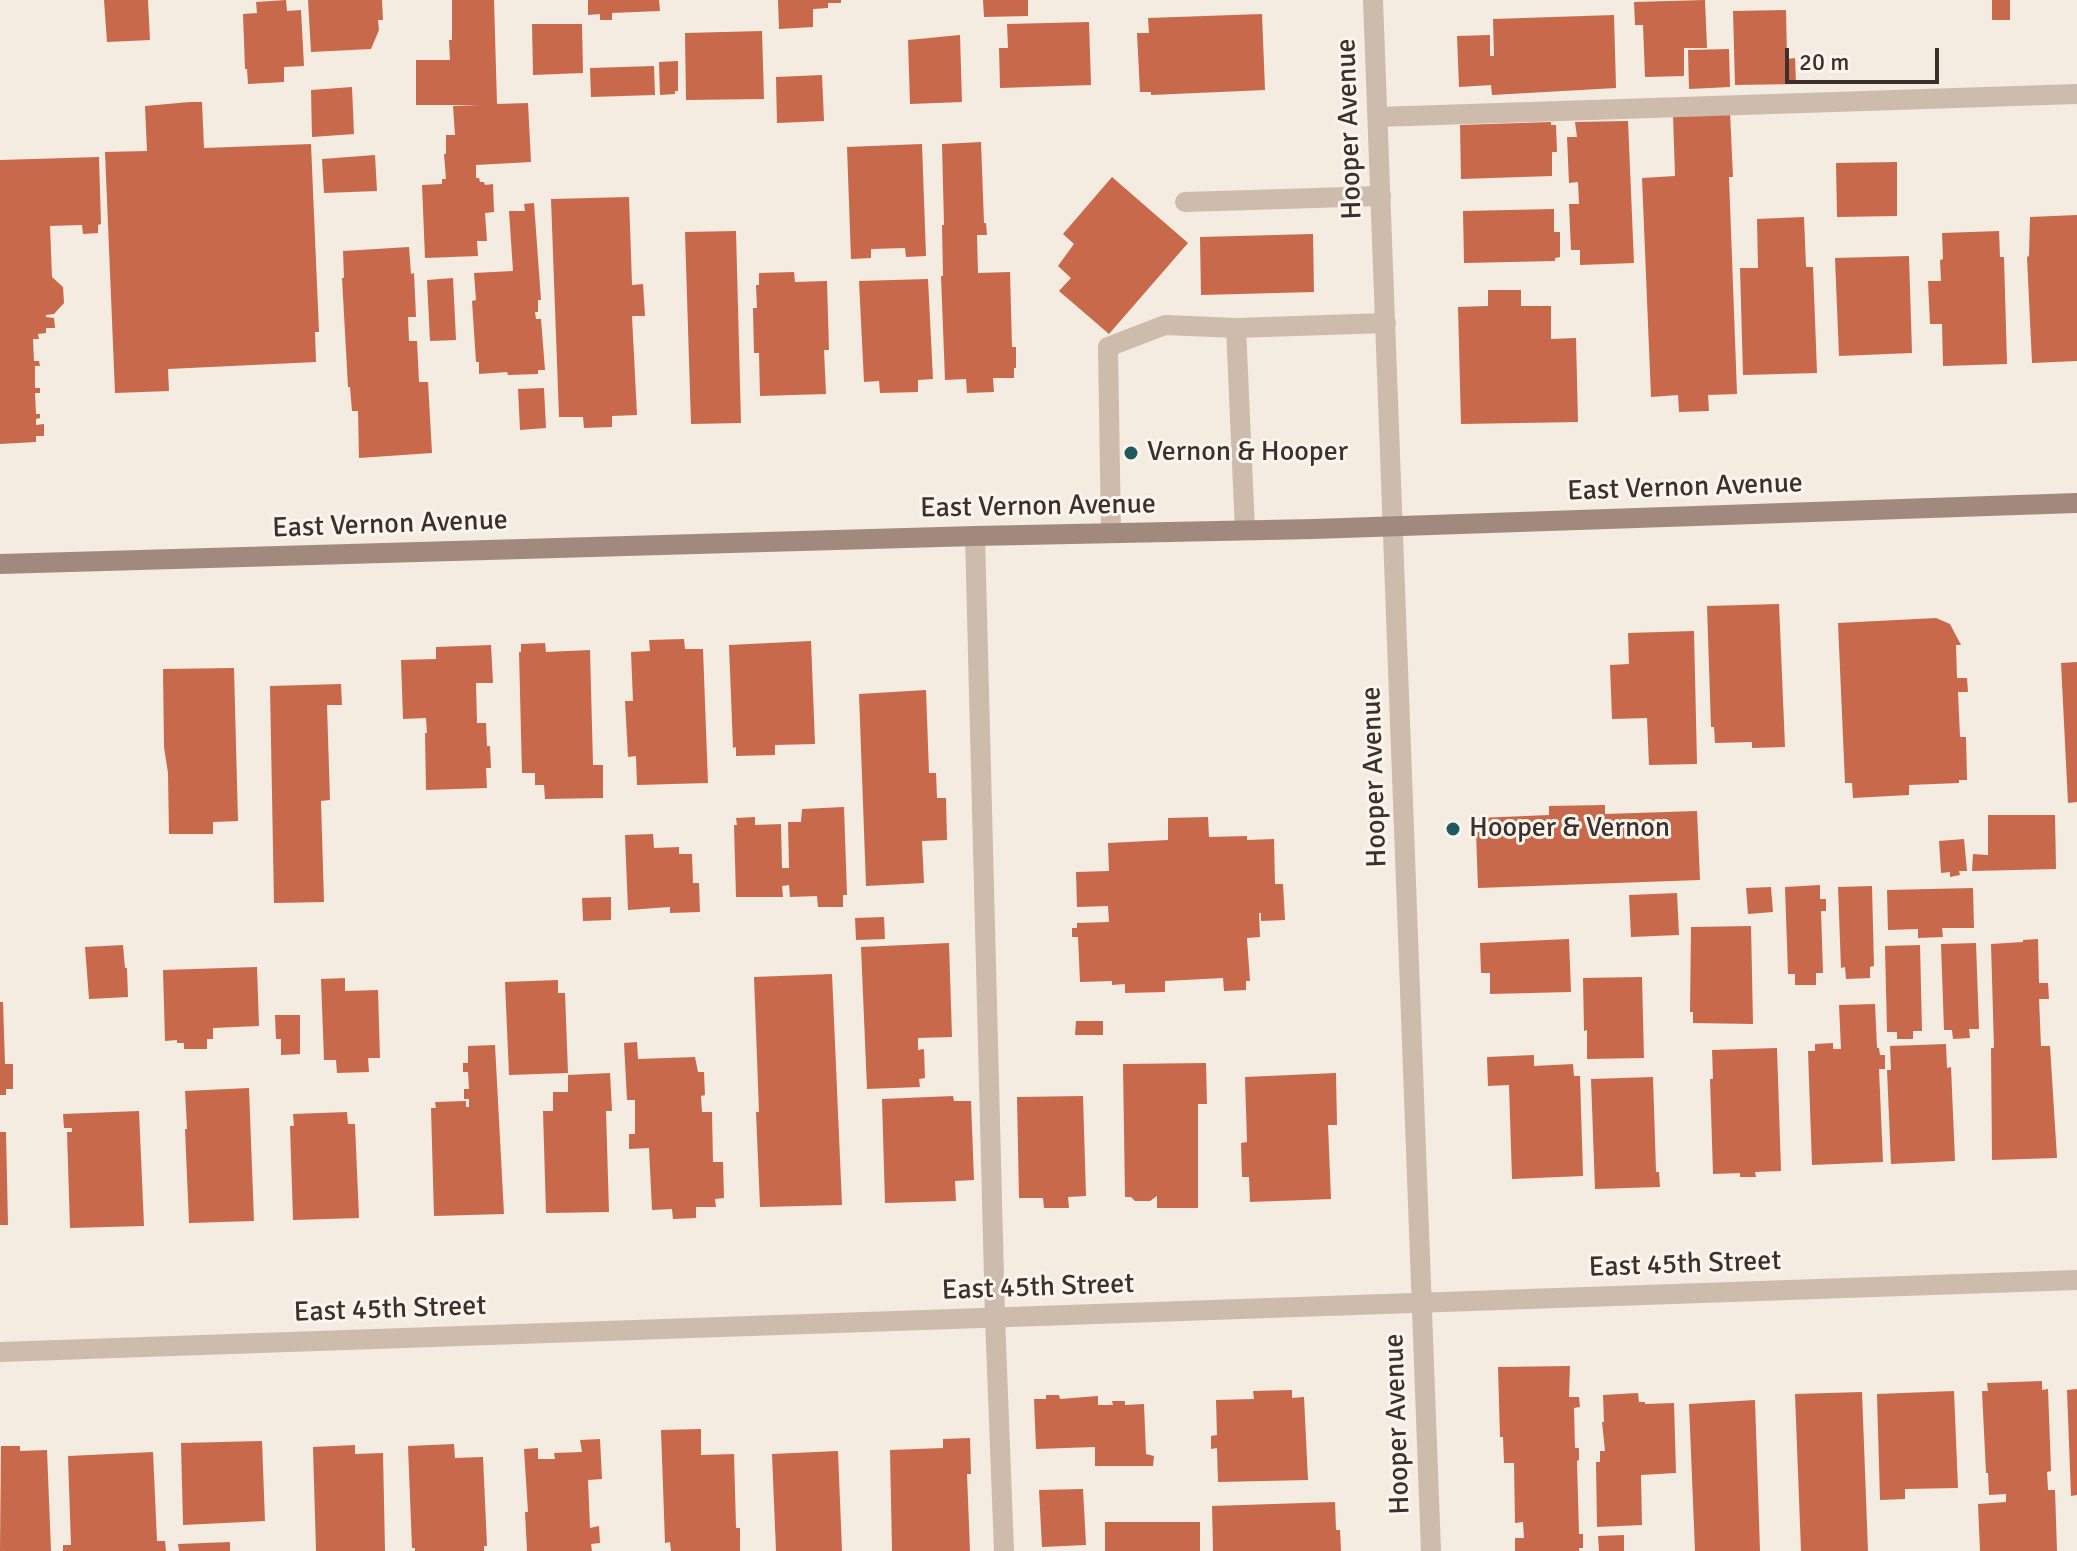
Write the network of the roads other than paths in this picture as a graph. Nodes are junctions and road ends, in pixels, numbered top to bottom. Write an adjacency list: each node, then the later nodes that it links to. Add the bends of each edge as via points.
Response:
1 (1373, 0): 3 (street, Hooper Avenue)
2 (2077, 94): 3 (street)
3 (1378, 117): 4 (street, Hooper Avenue)
4 (1381, 196): 5 (street); 6 (street, Hooper Avenue)
5 (1185, 202)
6 (1386, 323): 7 (street); 9 (street, Hooper Avenue)
7 (1236, 328): 10 (street); 11 (street, via 1165,325 1108,347)
8 (2077, 503): 9 (main road, East Vernon Avenue)
9 (1393, 526): 10 (main road, East Vernon Avenue); 15 (street, Hooper Avenue)
10 (1245, 530): 11 (main road, East Vernon Avenue)
11 (1111, 533): 12 (main road, East Vernon Avenue)
12 (975, 536): 13 (main road, East Vernon Avenue); 16 (street)
13 (0, 564)
14 (2077, 1280): 15 (street, East 45th Street)
15 (1422, 1302): 16 (street, East 45th Street); 19 (street, Hooper Avenue)
16 (995, 1317): 17 (street, East 45th Street); 18 (street)
17 (0, 1352)
18 (1004, 1551)
19 (1431, 1551)

